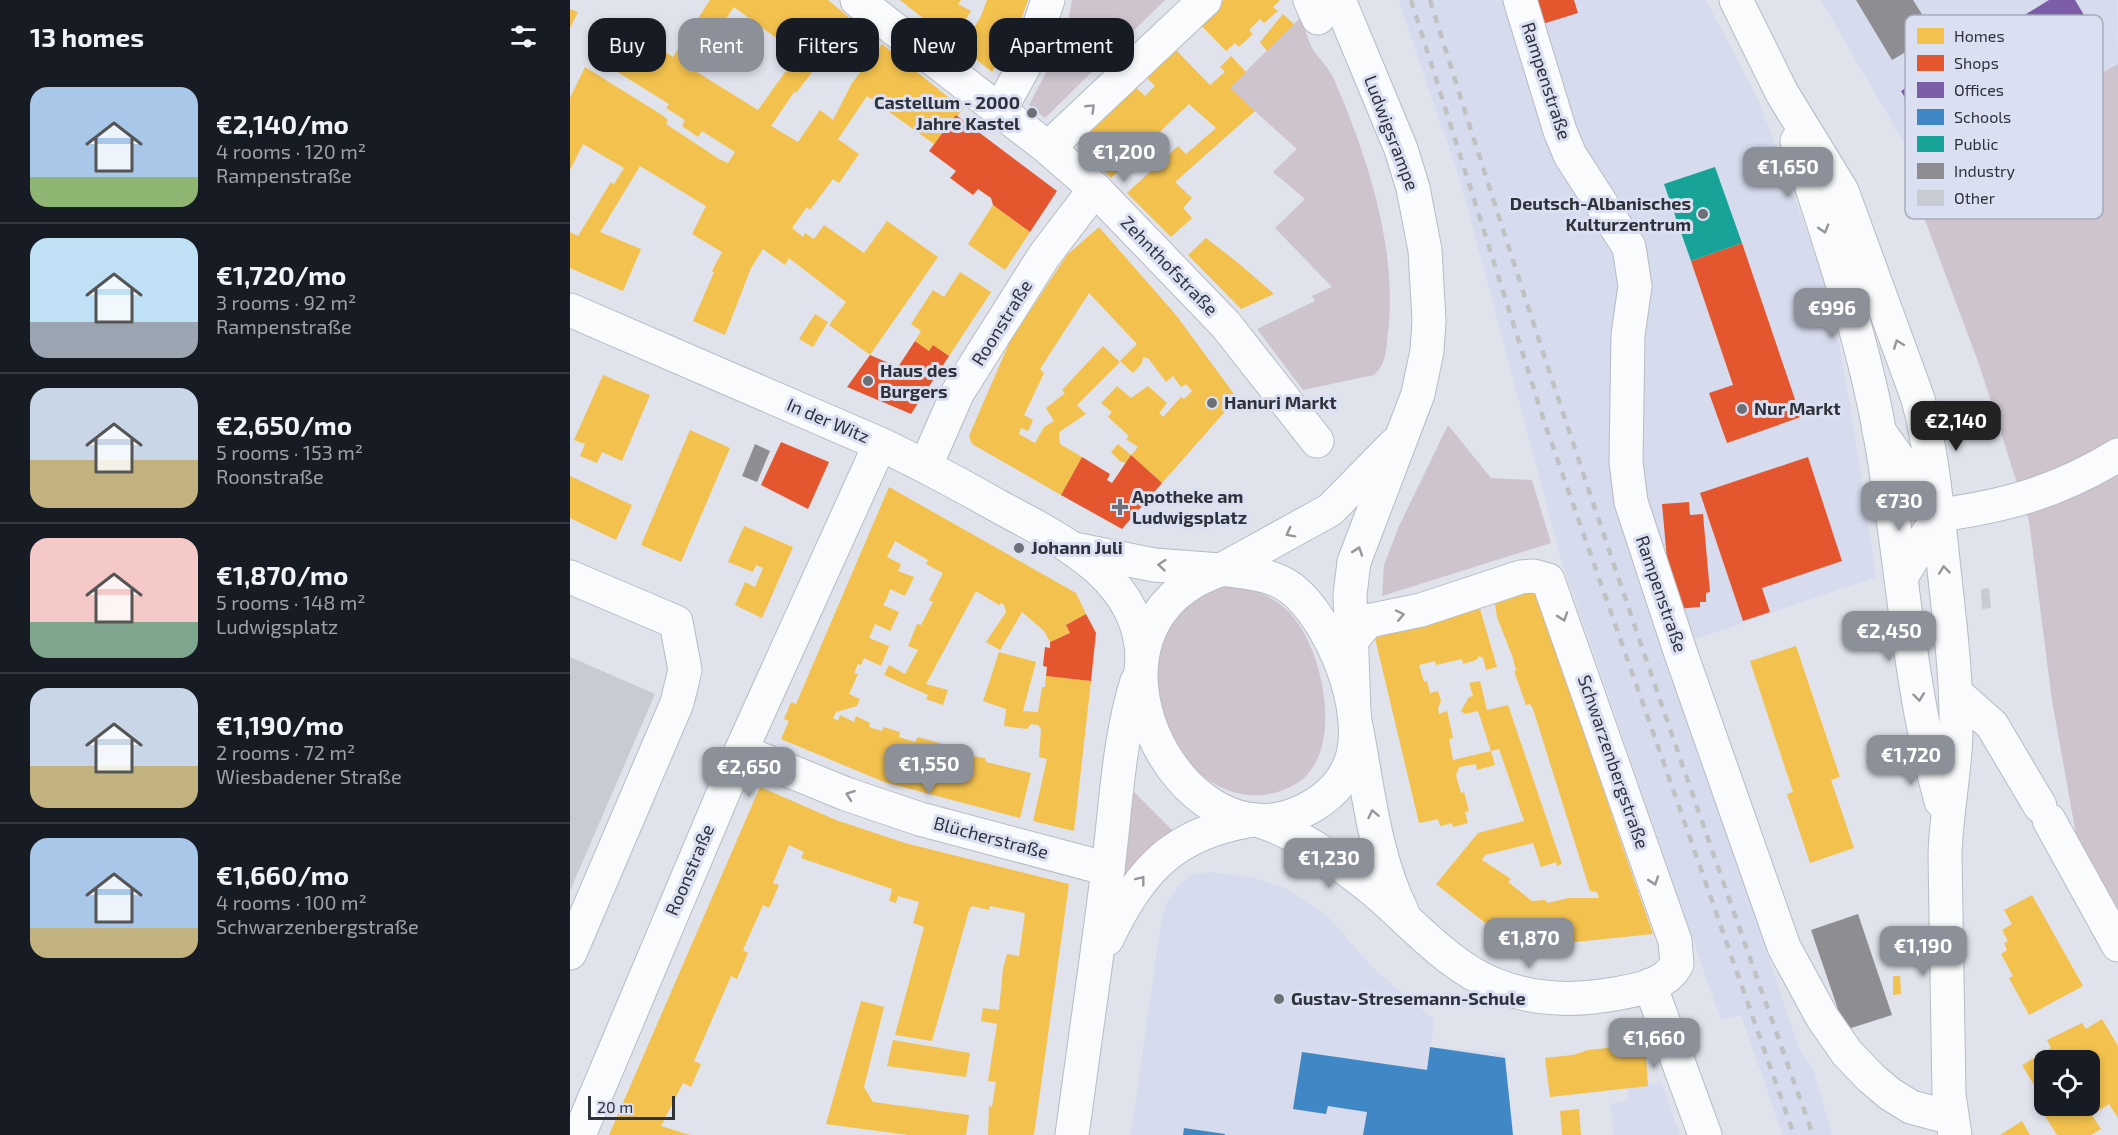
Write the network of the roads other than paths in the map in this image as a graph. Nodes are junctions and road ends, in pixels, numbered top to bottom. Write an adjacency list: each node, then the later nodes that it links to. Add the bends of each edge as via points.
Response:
1 (857, 0): 8 (main road, Zehnthofstraße)
2 (1048, 0): 8 (main road, via 1028,59)
3 (1205, 0): 9 (main road, one-way to 3)
4 (1520, 0): 36 (main road, Rampenstraße, via 1567,147 1629,247 1635,286 1628,335 1626,462 1631,502 1784,947 1822,1017 1847,1053 1890,1094)
5 (1736, 0): 7 (main road)
6 (1322, 6): 14 (main road, Ludwigsrampe, via 1353,36 1401,149 1418,208 1425,250 1427,351 1418,394)
7 (1782, 93): 12 (main road, one-way to 12, via 1852,314); 18 (main road, one-way to 7, via 1918,399 1842,191)
8 (1000, 110): 9 (main road, Zehnthofstraße)
9 (1048, 148): 10 (main road, Zehnthofstraße)
10 (1095, 189): 13 (main road, Zehnthofstraße, via 1226,325); 17 (main road, Roonstraße, via 1044,256 958,392)
11 (570, 310): 15 (main road, In der Witz)
12 (1879, 431): 18 (main road); 21 (main road)
13 (1317, 441)
14 (1398, 442): 20 (main road, Ludwigsrampe, one-way to 20, via 1330,510); 23 (main road, Ludwigsrampe, one-way to 14, via 1354,562)
15 (880, 444): 17 (main road, In der Witz); 27 (main road, Roonstraße)
16 (2118, 454): 18 (main road, via 2088,473 2007,504)
17 (926, 465): 19 (main road, In der Witz)
18 (1939, 515): 21 (main road); 25 (main road, one-way to 18)
19 (1077, 550): 20 (main road, In der Witz, one-way to 19, via 1154,565); 24 (main road, In der Witz, via 1104,573 1126,602 1139,634)
20 (1222, 570): 24 (main road, Ludwigsrampe, via 1170,600 1156,618); 26 (main road, In der Witz, via 1275,579 1292,588 1308,604 1339,660)
21 (1902, 576): 28 (main road, one-way to 28, via 1924,741)
22 (570, 577): 33 (main road, via 676,622 685,670 677,703)
23 (1351, 640): 26 (main road, Ludwigsrampe); 35 (main road, Schwarzenbergstraße, one-way to 35, via 1368,621 1421,610 1521,577 1548,580 1675,941 1677,963 1663,980)
24 (1141, 665): 29 (main road, In der Witz, via 1145,713 1153,735 1180,779 1215,806); 30 (main road, Ludwigsrampe, via 1127,713)
25 (1956, 693): 28 (main road, via 1956,736); 32 (main road, via 1992,725)
26 (1354, 719): 29 (main road, via 1353,755 1337,786 1299,813); 31 (main road, one-way to 26, via 1395,895 1382,856)
27 (741, 751): 30 (main road, Blücherstraße, one-way to 27, via 920,819); 37 (main road, Roonstraße)
28 (1946, 816): 36 (main road, via 1948,1061)
29 (1258, 820): 31 (main road, In der Witz, via 1323,853 1372,888); 34 (main road, one-way to 29, via 1123,905 1161,859 1177,845 1217,827)
30 (1108, 869): 34 (main road, Ludwigsrampe)
31 (1414, 927): 35 (main road, In der Witz, via 1477,976 1526,994 1591,998)
32 (2118, 945)
33 (570, 953)
34 (1094, 968): 38 (main road, Ludwigsrampe)
35 (1650, 985): 39 (main road)
36 (1953, 1127)
37 (579, 1135)
38 (1072, 1135)
39 (1705, 1135)

